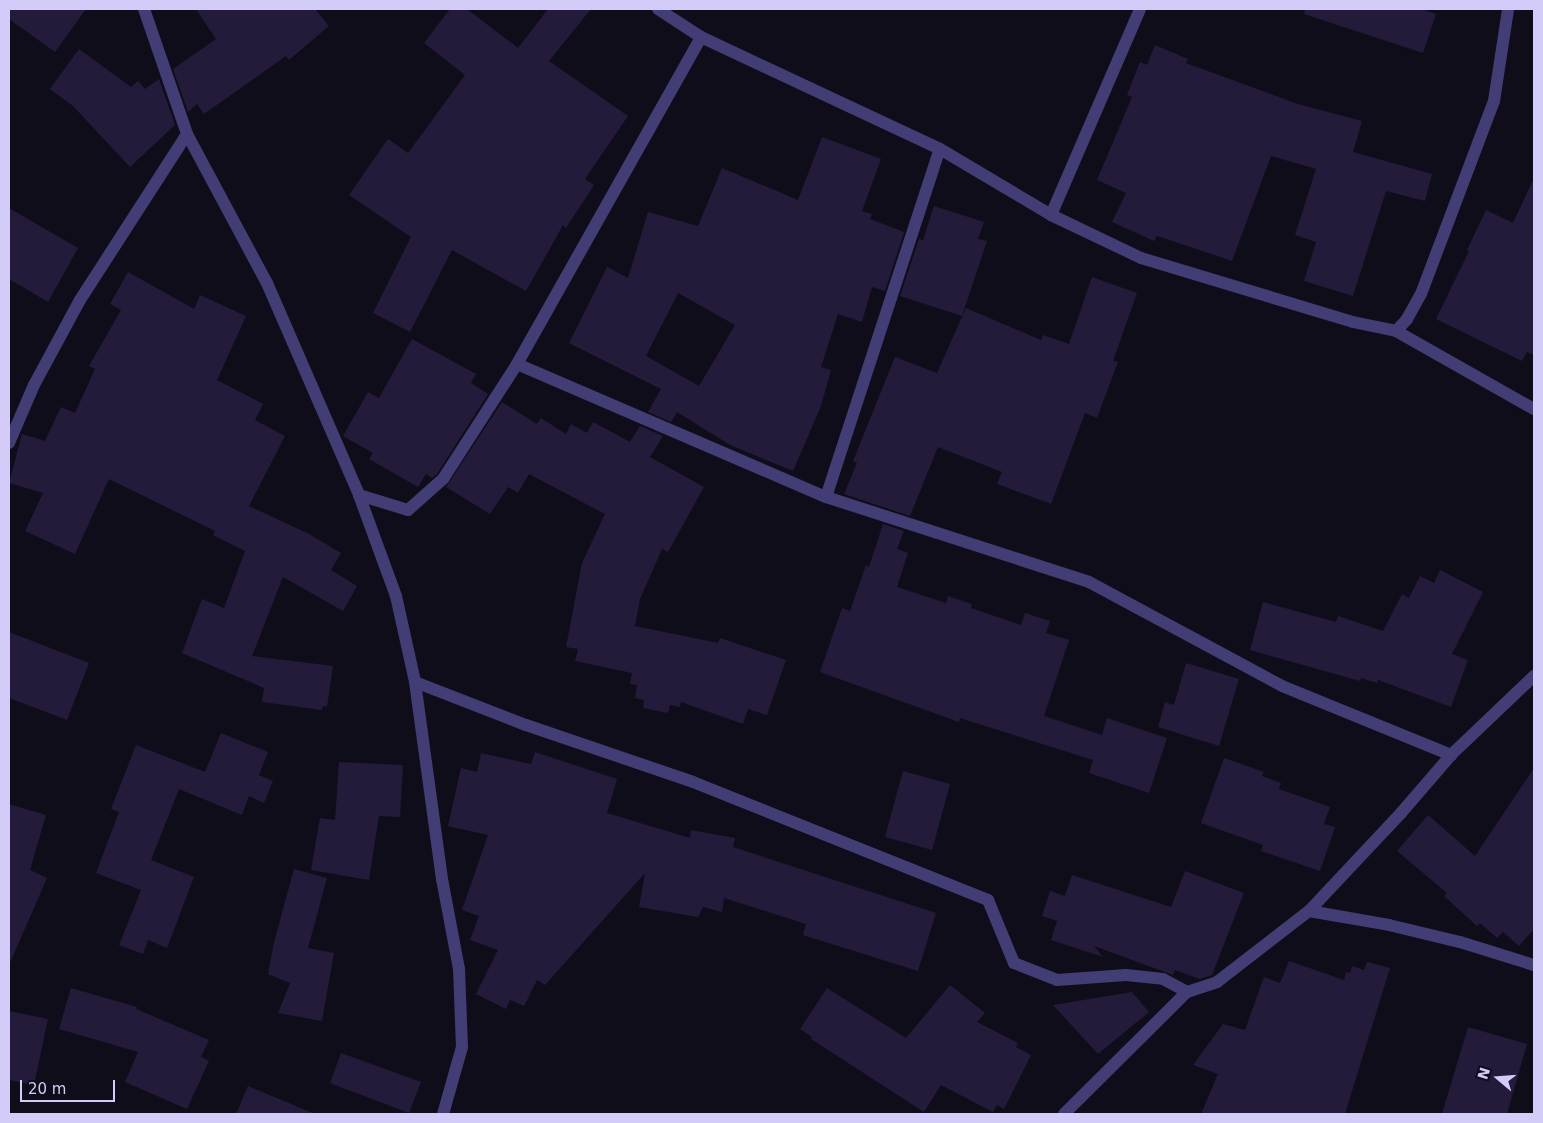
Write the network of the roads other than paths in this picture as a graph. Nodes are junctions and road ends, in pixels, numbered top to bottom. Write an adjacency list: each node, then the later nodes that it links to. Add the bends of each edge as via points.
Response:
1 (144, 9): 6 (street)
2 (658, 9): 5 (street)
3 (1140, 9): 8 (street)
4 (1508, 9): 9 (street, via 1494,101 1421,294)
5 (701, 37): 7 (street); 10 (street)
6 (187, 134): 12 (street, via 80,300 34,385); 13 (street, via 267,283)
7 (940, 149): 8 (street); 14 (street)
8 (1051, 215): 9 (street, via 1141,258 1353,322)
9 (1396, 331): 11 (street)
10 (517, 364): 13 (street, via 443,479 408,510); 14 (street)
11 (1534, 409)
12 (9, 443)
13 (359, 495): 16 (street, via 396,596)
14 (826, 497): 17 (street, via 1088,582 1282,686)
15 (1534, 676): 17 (street)
16 (416, 682): 20 (street, via 526,725 693,782 988,900 1014,963 1057,980 1126,975 1163,978); 21 (street, via 442,879 459,969 462,1047)
17 (1451, 754): 18 (street)
18 (1309, 911): 19 (street, via 1460,942); 20 (street, via 1217,982)
19 (1534, 966)
20 (1186, 992): 22 (street)
21 (443, 1114)
22 (1064, 1114)

